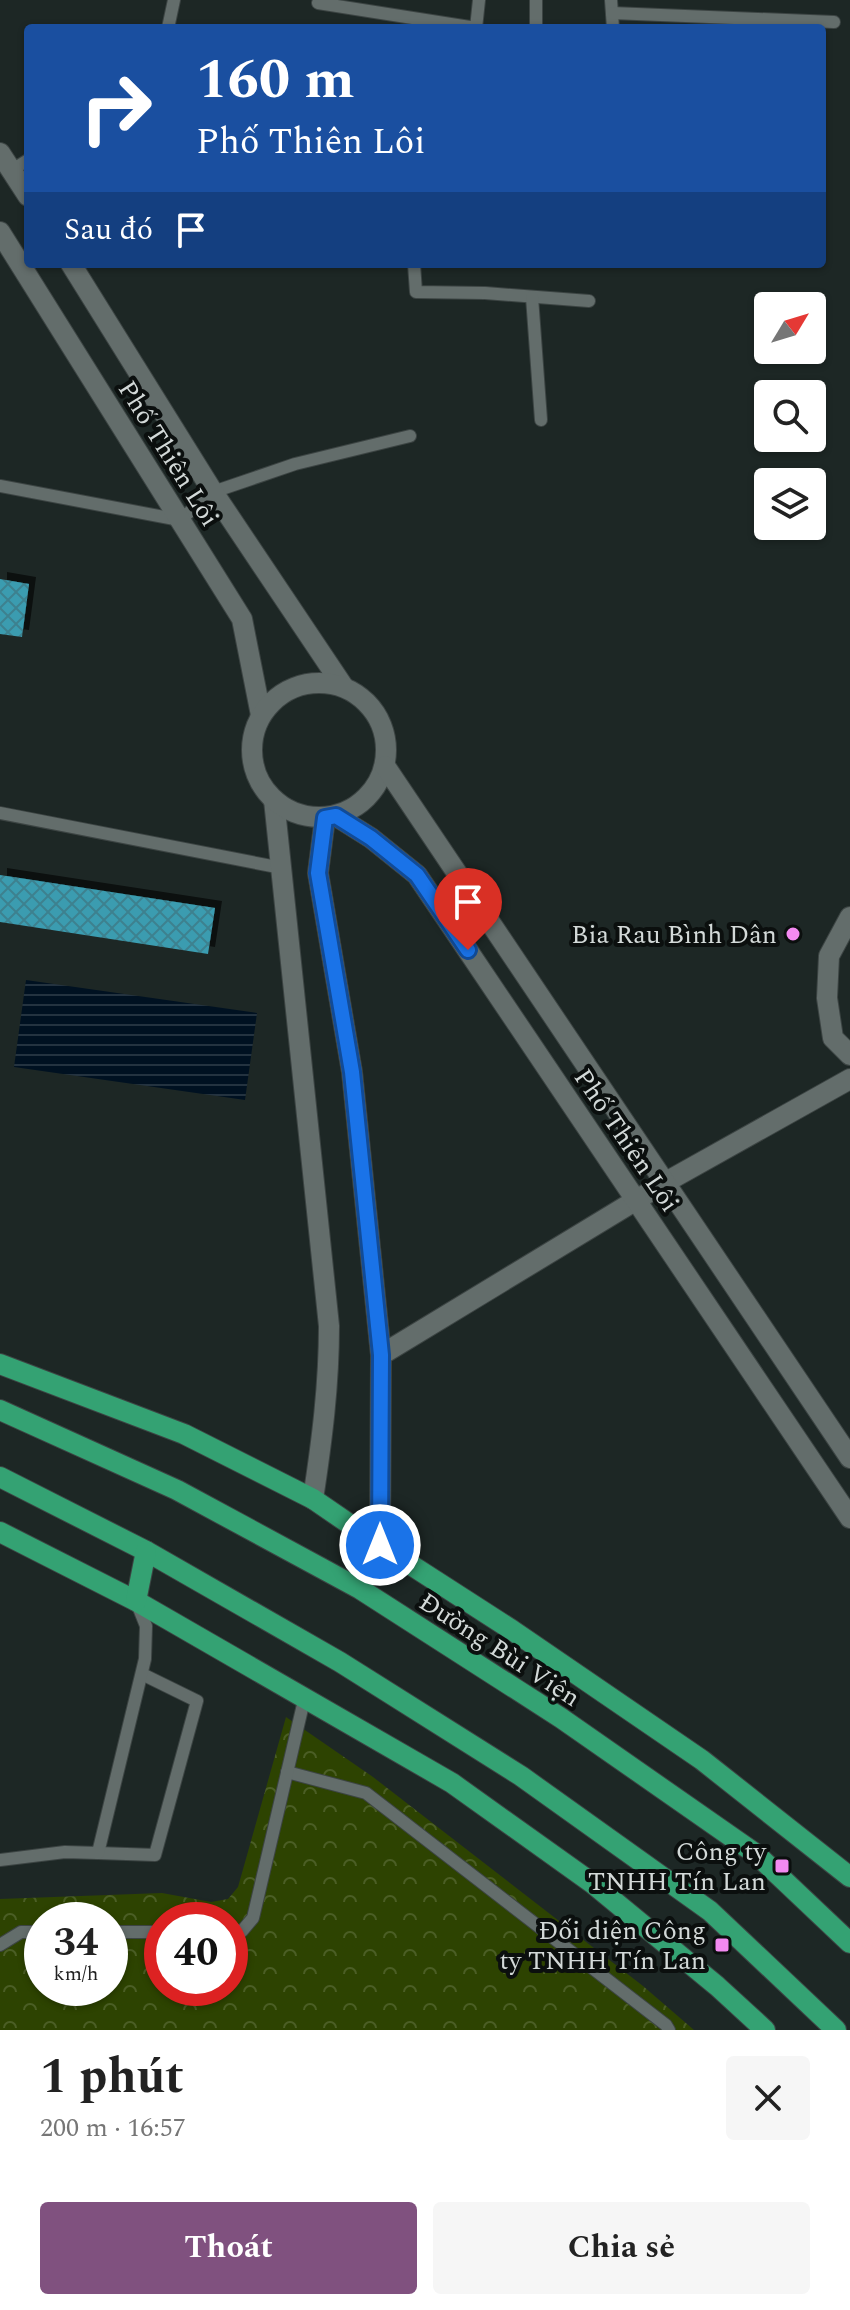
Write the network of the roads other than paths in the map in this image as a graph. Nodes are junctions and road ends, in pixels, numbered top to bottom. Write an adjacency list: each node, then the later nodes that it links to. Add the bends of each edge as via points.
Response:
1 (174, 0): 7 (lane)
2 (479, 0): 9 (lane)
3 (536, 0): 10 (lane)
4 (318, 3): 8 (lane)
5 (611, 6): 6 (lane)
6 (834, 22)
7 (169, 24)
8 (451, 24)
9 (476, 24)
10 (536, 24)
11 (0, 153): 12 (main road)
12 (20, 165)
13 (0, 232): 22 (main road, Phố Thiên Lôi)
14 (73, 268): 21 (main road, Phố Thiên Lôi)
15 (414, 268): 16 (lane, via 416,292)
16 (532, 297): 17 (lane); 18 (lane)
17 (589, 301)
18 (541, 420)
19 (410, 436): 21 (lane, via 295,464)
20 (0, 486): 22 (lane)
21 (213, 492): 22 (lane); 23 (main road, Phố Thiên Lôi)
22 (180, 520): 24 (main road, Phố Thiên Lôi, via 242,619)
23 (343, 686): 24 (main road, via 297,686); 25 (main road, via 374,710 383,727)
24 (261, 715): 26 (main road, via 252,760)
25 (385, 766): 28 (main road, via 368,798); 29 (main road, Phố Thiên Lôi)
26 (274, 800): 28 (main road, via 289,811); 30 (main road)
27 (0, 813): 30 (lane)
28 (330, 817): 31 (main road, Phố Thiên Lôi, via 371,838); 37 (main road, via 318,873 352,1072)
29 (449, 862): 31 (main road, via 433,851 423,855 416,862); 35 (main road, Phố Thiên Lôi)
30 (282, 868): 42 (main road, via 329,1326 326,1411)
31 (417, 875): 36 (main road, Phố Thiên Lôi)
32 (850, 917): 33 (main road, via 829,956 827,998 833,1038)
33 (850, 1055)
34 (850, 1079): 35 (main road)
35 (666, 1182): 36 (main road); 40 (main road, Phố Thiên Lôi)
36 (637, 1200): 37 (main road); 43 (main road, Phố Thiên Lôi)
37 (381, 1355): 45 (main road)
38 (0, 1364): 42 (main road, Đường Bùi Viện, via 184,1434)
39 (0, 1410): 56 (main road, Đường Bùi Viện, via 177,1490 360,1589 561,1718 756,1854)
40 (850, 1458)
41 (0, 1477): 46 (main road)
42 (313, 1499): 45 (main road, Đường Bùi Viện)
43 (850, 1518)
44 (0, 1532): 47 (main road)
45 (380, 1545): 53 (main road, Đường Bùi Viện, via 702,1760)
46 (146, 1551): 47 (main road); 60 (main road, via 340,1662 521,1776 710,1911)
47 (136, 1601): 48 (lane, via 146,1626); 49 (main road)
48 (142, 1674): 51 (lane); 51 (lane, via 197,1701 155,1855)
49 (305, 1696): 50 (lane); 59 (main road, via 452,1783 592,1883)
50 (287, 1772): 54 (lane); 58 (lane, via 366,1793)
51 (98, 1853): 52 (lane)
52 (0, 1860)
53 (850, 1877)
54 (248, 1924)
55 (24, 1932): 57 (lane)
56 (850, 1943)
57 (0, 1945)
58 (669, 2030)
59 (765, 2030)
60 (836, 2030)

